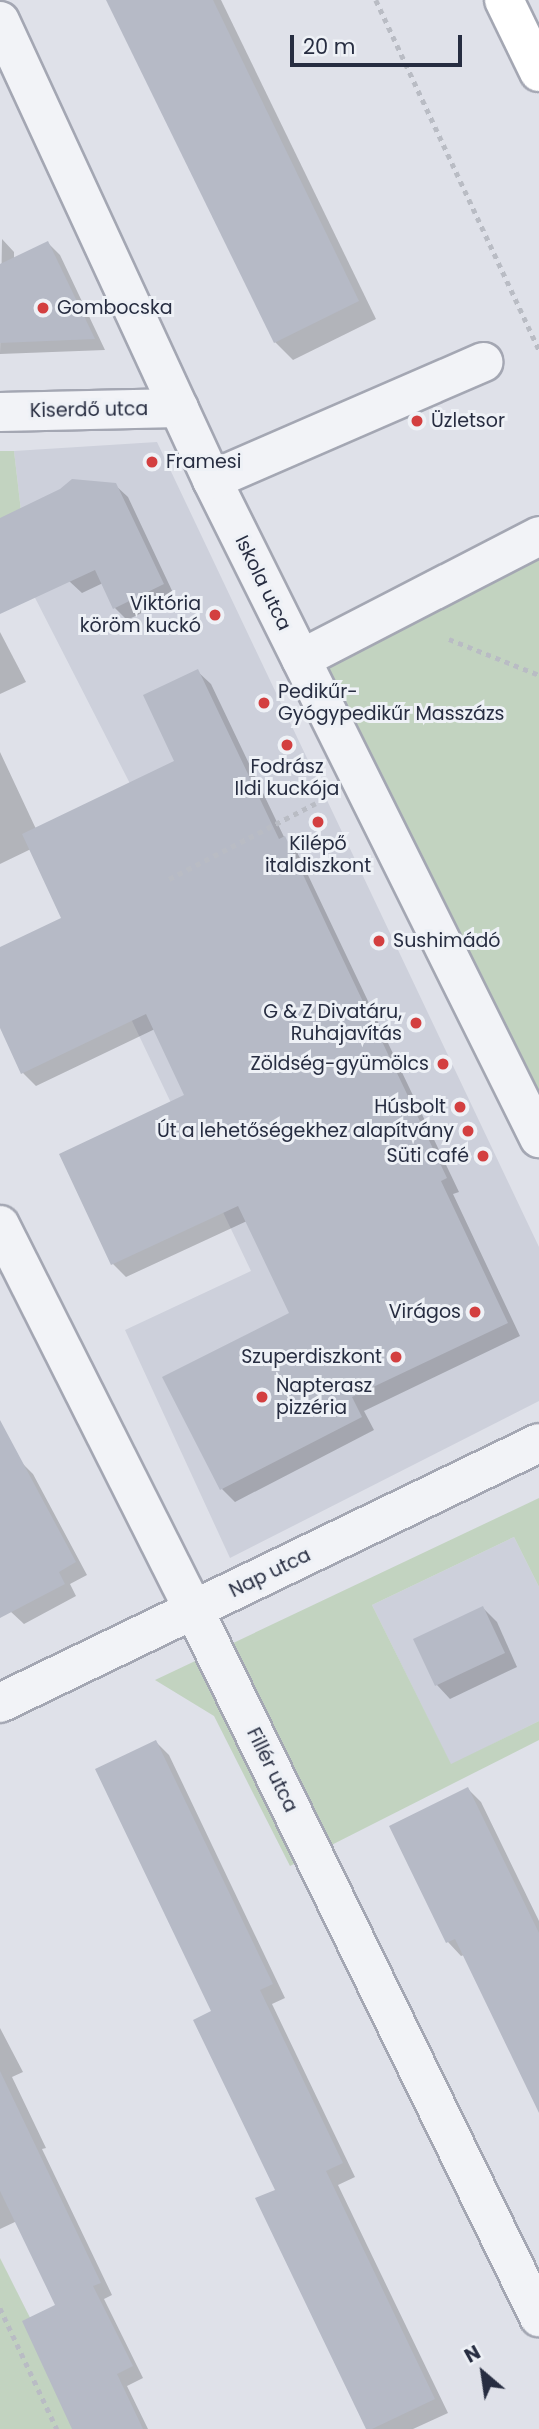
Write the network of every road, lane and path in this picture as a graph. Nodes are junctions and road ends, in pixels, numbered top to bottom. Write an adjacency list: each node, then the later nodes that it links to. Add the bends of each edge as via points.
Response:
1 (376, 0): 5 (path)
2 (504, 0): 4 (main road)
3 (0, 22): 7 (street, Iskola utca)
4 (539, 72)
5 (539, 350)
6 (484, 362): 9 (street)
7 (179, 408): 8 (street, Kiserdő utca); 9 (street, Iskola utca)
8 (0, 412)
9 (212, 480): 12 (street, Iskola utca)
10 (539, 536): 11 (street)
11 (386, 615): 12 (street); 13 (path)
12 (301, 659): 14 (street, Iskola utca)
13 (539, 675)
14 (361, 780): 15 (path); 16 (street, Iskola utca)
15 (169, 879)
16 (539, 1138)
17 (0, 1225): 19 (street, Fillér utca)
18 (539, 1443): 19 (street, Nap utca)
19 (194, 1610): 20 (street, Nap utca); 22 (street, Fillér utca)
20 (0, 1703)
21 (0, 2308): 23 (path)
22 (539, 2317)
23 (57, 2429)

